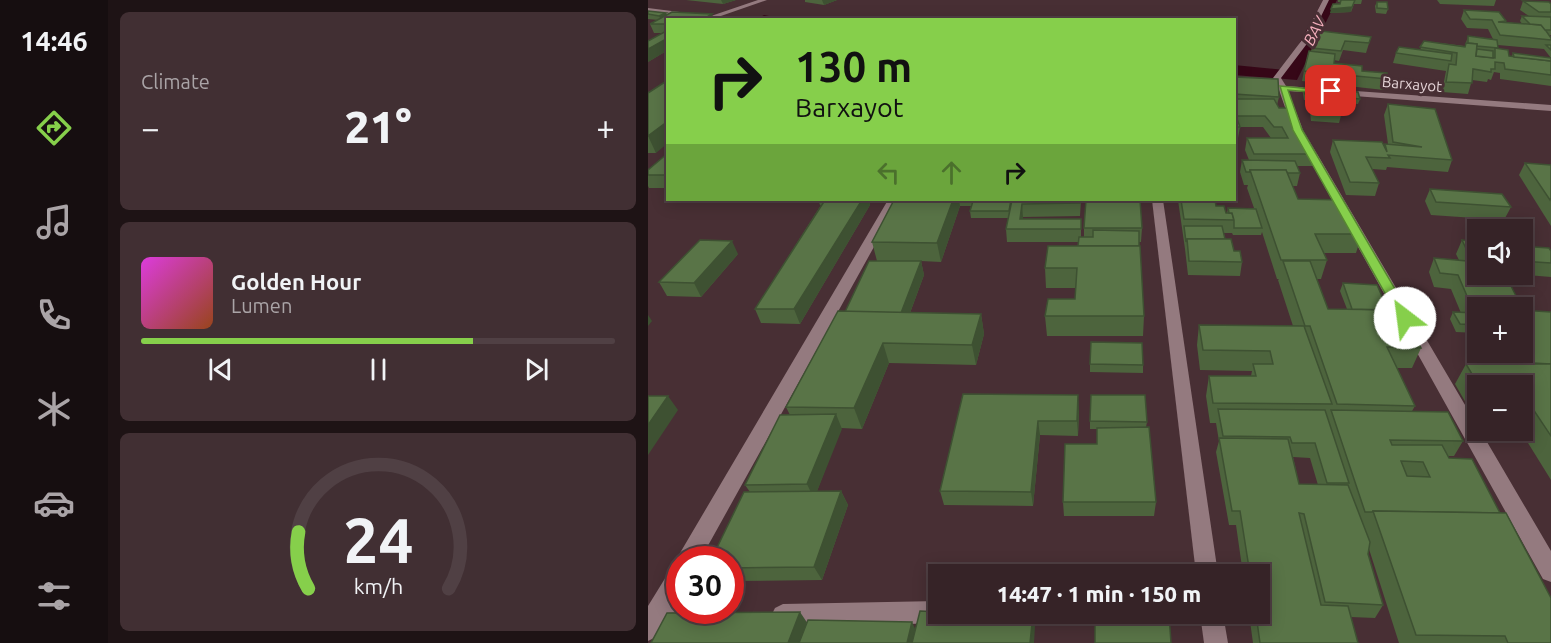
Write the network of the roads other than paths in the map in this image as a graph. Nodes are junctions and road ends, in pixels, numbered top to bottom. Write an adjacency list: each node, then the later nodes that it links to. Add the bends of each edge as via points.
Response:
1 (764, 0): 4 (street)
2 (1326, 0): 6 (street)
3 (648, 10): 4 (street)
4 (708, 17): 5 (street)
5 (715, 18)
6 (1280, 79): 7 (street, Barxayot); 8 (street, Barxayot); 13 (street, via 1298,130)
7 (1236, 81)
8 (1551, 108)
9 (893, 201): 11 (street)
10 (1157, 201): 12 (street)
11 (696, 546)
12 (1206, 564)
13 (1551, 572)
14 (666, 596): 18 (street)
15 (928, 612): 16 (street)
16 (761, 616)
17 (666, 620): 18 (street)
18 (650, 622)
19 (1213, 624): 20 (street)
20 (1216, 643)

